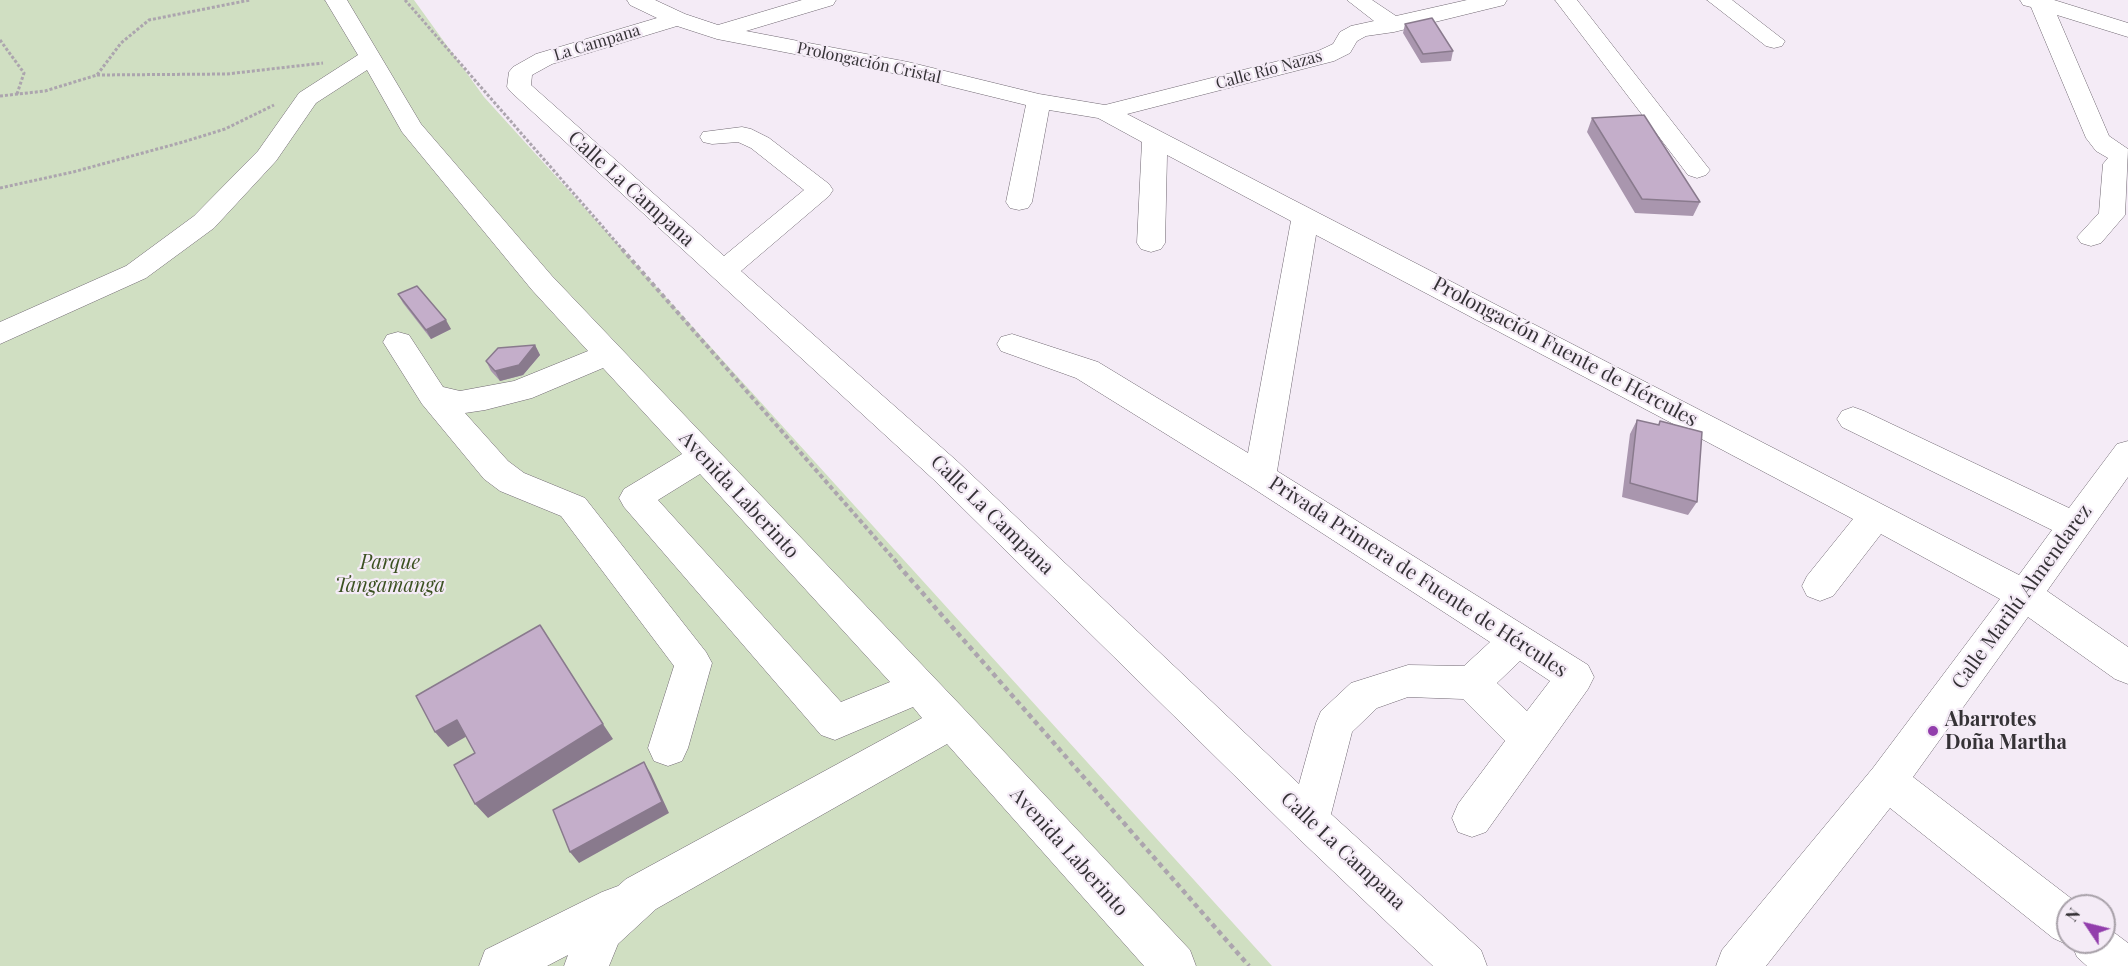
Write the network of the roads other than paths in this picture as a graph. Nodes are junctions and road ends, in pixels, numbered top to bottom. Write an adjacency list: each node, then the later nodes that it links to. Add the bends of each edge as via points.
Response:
1 (336, 0): 14 (street, Avenida Laberinto)
2 (638, 0): 9 (street, Prolongación Cristal)
3 (825, 0): 12 (street)
4 (1358, 0): 10 (street)
5 (1496, 0): 10 (street, Calle Río Nazas)
6 (1566, 0): 22 (street)
7 (1718, 0): 13 (street)
8 (2036, 2): 11 (street); 20 (street, via 2098,138)
9 (676, 19): 12 (street, Prolongación Cristal); 15 (street, La Campana, via 544,59)
10 (1394, 24): 17 (street, Calle Río Nazas, via 1348,37 1341,48 1326,56)
11 (2128, 30)
12 (717, 32): 16 (street, Prolongación Cristal, via 908,69)
13 (1774, 41)
14 (371, 57): 28 (street, via 307,98 267,156 204,222 136,272); 31 (street, Avenida Laberinto, via 411,128 542,283)
15 (520, 72): 27 (street, Calle La Campana, via 519,87)
16 (1039, 101): 17 (street, Prolongación Cristal); 23 (street)
17 (1105, 112): 19 (street, Prolongación Fuente de Hércules)
18 (712, 137): 27 (street, via 742,134 760,143 820,190)
19 (1155, 138): 24 (street, Prolongación Fuente de Hércules); 26 (street)
20 (2128, 160)
21 (2128, 169): 25 (street, via 2116,164 2112,215)
22 (1697, 170)
23 (1019, 202)
24 (1305, 218): 38 (street, Privada Primera de Fuente de Hércules); 39 (street, Prolongación Fuente de Hércules)
25 (2091, 237)
26 (1151, 243)
27 (723, 272): 52 (street, Calle La Campana, via 945,470)
28 (0, 334)
29 (398, 342): 33 (street)
30 (1012, 344): 38 (street, Privada Primera de Fuente de Hércules, via 1087,370)
31 (608, 354): 32 (street); 37 (street, Avenida Laberinto)
32 (520, 390): 33 (street, via 460,402); 35 (street, via 484,410)
33 (433, 396): 35 (street)
34 (1853, 419): 40 (street)
35 (465, 434): 49 (street, via 496,470 512,482 573,507 693,663)
36 (2128, 453): 40 (street, Calle Marilú Almendarez)
37 (703, 456): 46 (street, Avenida Laberinto); 46 (street, via 636,498 835,723)
38 (1260, 476): 43 (street, Privada Primera de Fuente de Hércules)
39 (1876, 514): 41 (street); 42 (street, Prolongación Fuente de Hércules)
40 (2074, 526): 42 (street, Calle Marilú Almendarez)
41 (1820, 586)
42 (2024, 594): 44 (street, Prolongación Fuente de Hércules); 50 (street, Calle Marilú Almendarez)
43 (1517, 640): 45 (street); 48 (street, Privada Primera de Fuente de Hércules, via 1575,677)
44 (2128, 668)
45 (1472, 683): 48 (street); 52 (street, via 1408,681 1364,695 1335,723)
46 (918, 687): 47 (street, Avenida Laberinto)
47 (951, 722): 53 (street); 58 (street, Avenida Laberinto)
48 (1530, 739): 51 (street)
49 (668, 748)
50 (1887, 781): 54 (street); 60 (street, Calle Marilú Almendarez)
51 (1472, 818)
52 (1310, 820): 59 (street, Calle La Campana)
53 (641, 894): 56 (street); 57 (street, via 603,929)
54 (2056, 914)
55 (2107, 954): 61 (street)
56 (501, 966)
57 (586, 966)
58 (1173, 966)
59 (1464, 966)
60 (1738, 966)
61 (2122, 966)

